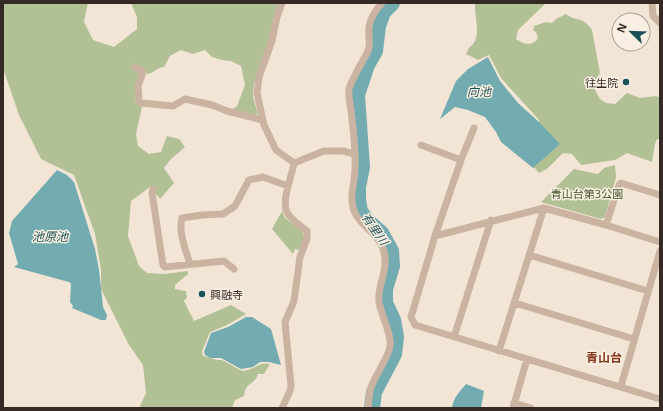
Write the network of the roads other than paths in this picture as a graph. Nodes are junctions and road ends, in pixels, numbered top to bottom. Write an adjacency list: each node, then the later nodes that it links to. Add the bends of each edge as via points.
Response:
1 (282, 3): 6 (street, via 259,77 257,94)
2 (382, 3): 9 (street, via 369,27 368,51 349,90)
3 (652, 3): 4 (street, via 653,16)
4 (660, 23)
5 (135, 67): 6 (street, via 143,72 138,86 141,103 173,106 185,99)
6 (262, 120): 11 (street, via 276,150)
7 (474, 128): 10 (street)
8 (421, 145): 10 (street)
9 (355, 154): 11 (street, via 324,150); 34 (street, via 352,203 358,217 378,238 382,247 385,260 379,300 390,336 390,347 370,388)
10 (461, 160): 18 (street)
11 (294, 163): 12 (street)
12 (288, 186): 22 (street, via 263,177 249,180 235,206 222,214 182,218 183,241); 33 (street, via 285,210 307,231 307,239 300,257 294,302 285,322 291,386)
13 (153, 189): 22 (street, via 163,265 165,267)
14 (660, 195): 17 (street, via 621,183)
15 (544, 208): 16 (street); 17 (street); 21 (street)
16 (491, 220): 18 (street); 26 (street)
17 (606, 225): 19 (street)
18 (435, 236): 26 (street, via 411,317 415,325)
19 (660, 242)
20 (660, 251): 24 (street)
21 (529, 255): 24 (street); 25 (street)
22 (190, 264): 23 (street, via 224,261)
23 (234, 269)
24 (648, 291): 27 (street)
25 (515, 303): 27 (street); 28 (street)
26 (454, 337): 28 (street)
27 (634, 339): 30 (street)
28 (499, 351): 29 (street)
29 (528, 359): 30 (street); 32 (street)
30 (621, 386): 31 (street)
31 (660, 399)
32 (513, 405): 35 (street)
33 (282, 408)
34 (368, 408)
35 (531, 408)

